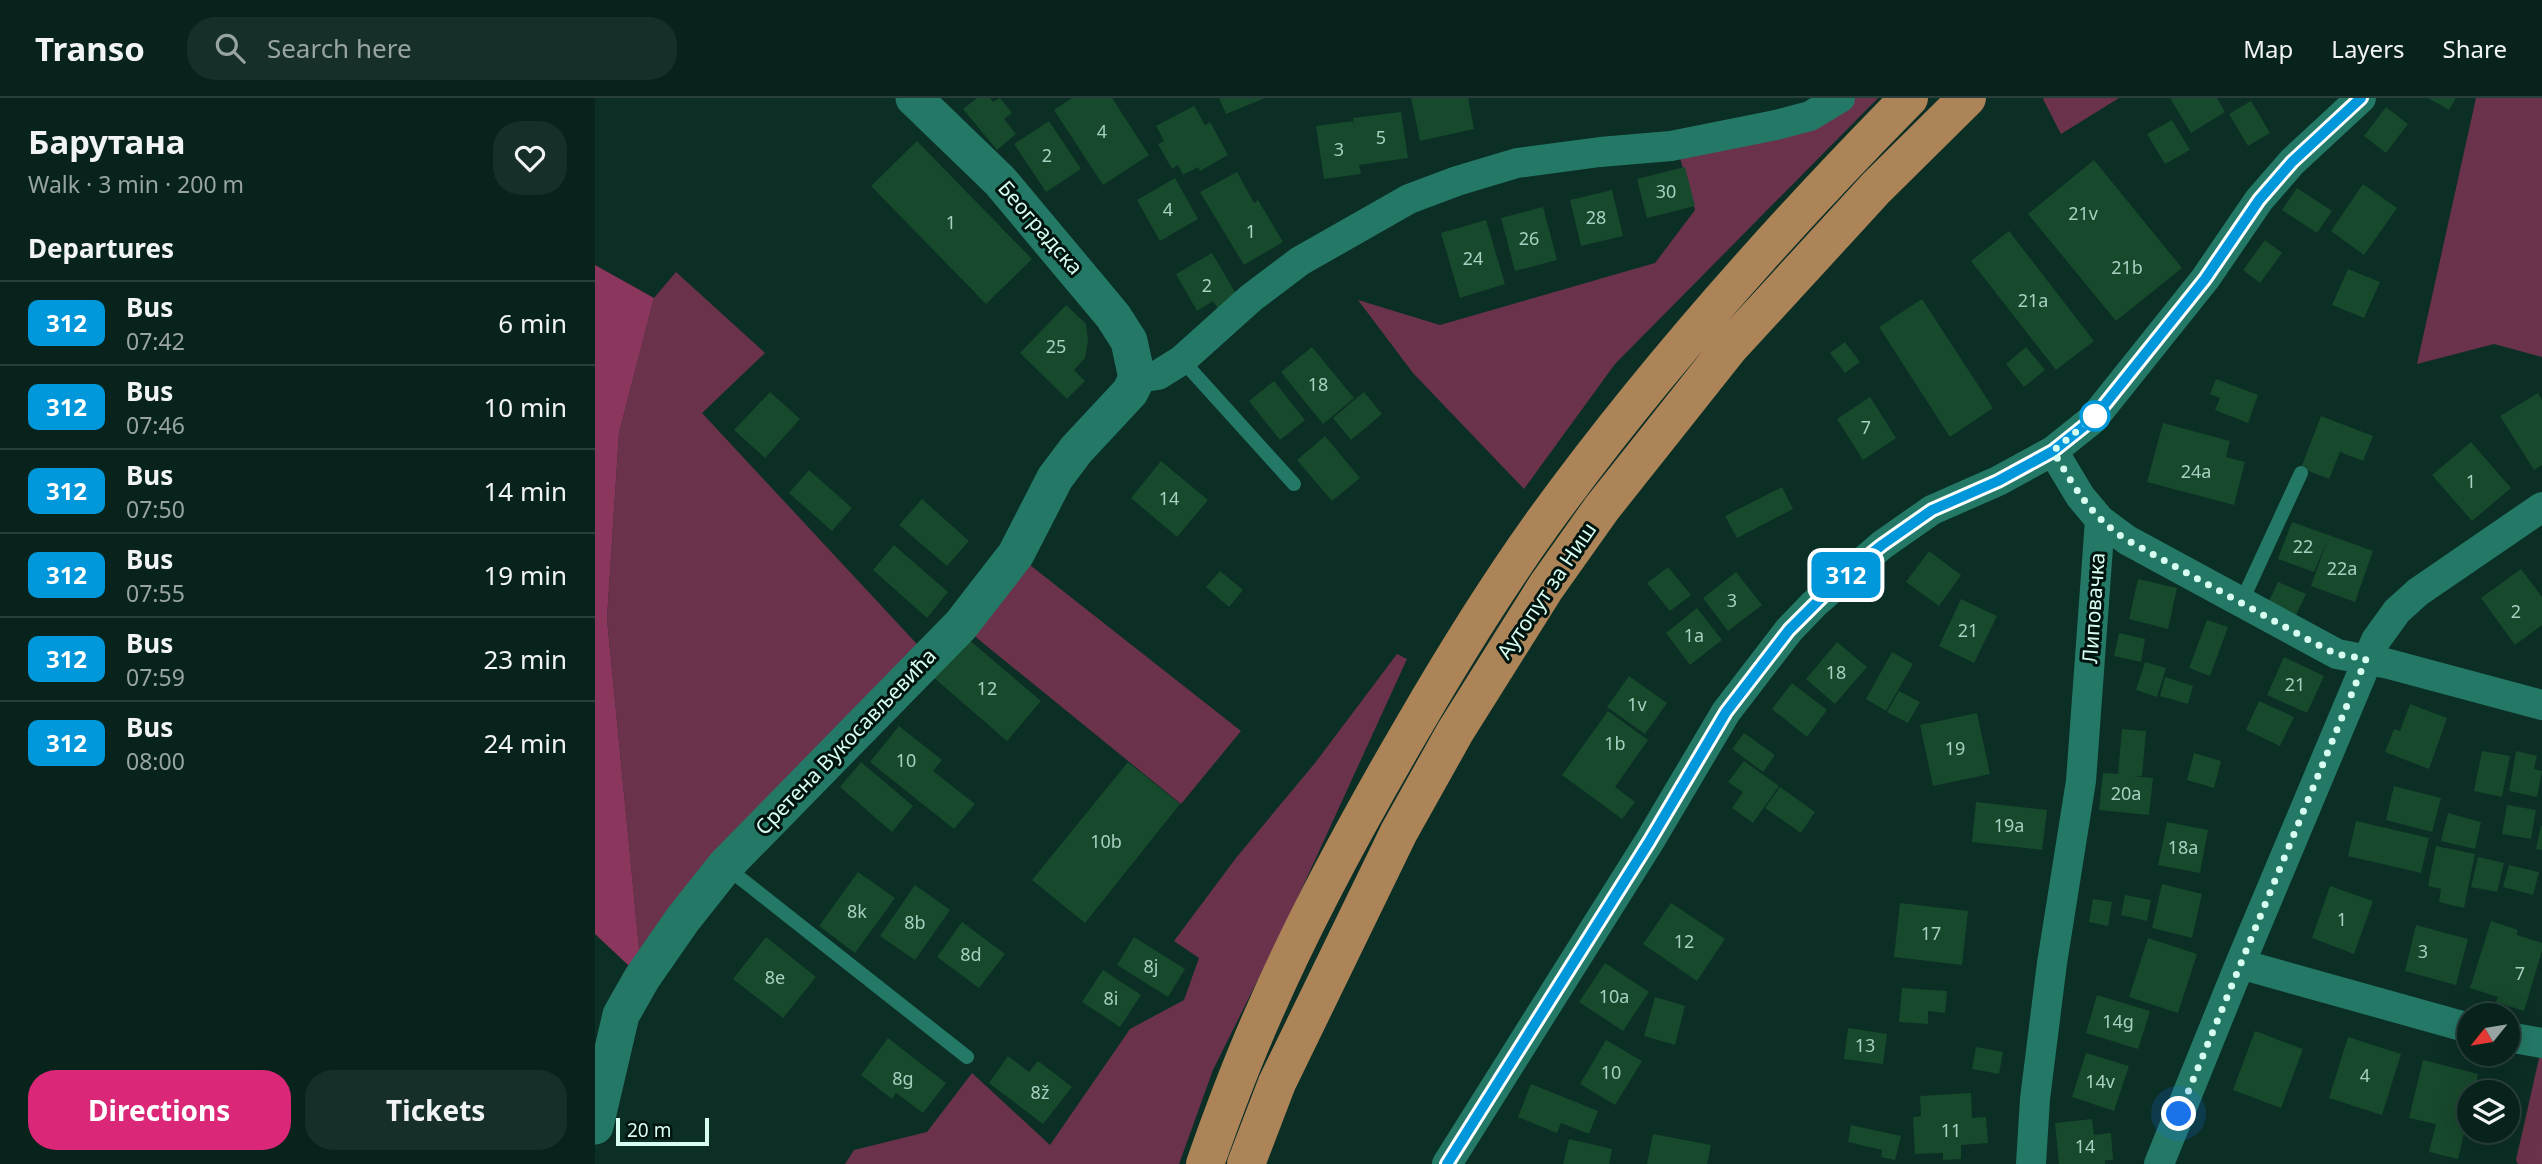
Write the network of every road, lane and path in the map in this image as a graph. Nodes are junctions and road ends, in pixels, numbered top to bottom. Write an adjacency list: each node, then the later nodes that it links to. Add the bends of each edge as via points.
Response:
1 (1840, 98): 6 (street, via 1810,116 1776,125 1671,146 1517,163 1409,199 1300,261)
2 (1909, 98): 23 (highway, Аутопут за Ниш, via 1759,255 1687,338 1587,463 1496,591 1382,780 1310,916 1263,1013)
3 (1967, 98): 24 (highway, Аутопут за Ниш, via 1729,348 1602,508 1546,587 1399,832 1277,1083)
4 (2361, 98): 8 (street, via 2292,162 2109,401)
5 (922, 100): 7 (street, Београдска, via 1022,205 1113,316 1129,341)
6 (1182, 360): 7 (street, via 1158,375); 10 (lane)
7 (1137, 378): 16 (street, Сретена Вукосављевића, via 1055,478 1016,554 969,615)
8 (2053, 451): 12 (street); 25 (street, via 1932,510 1843,576 1789,630 1726,712)
9 (2301, 473): 13 (lane)
10 (1294, 484)
11 (2542, 507): 14 (street, via 2418,592 2383,627)
12 (2100, 520): 13 (street); 26 (street, Липовачка, via 2081,781 2052,963)
13 (2241, 604): 14 (street, via 2336,654)
14 (2366, 659): 15 (street); 17 (street)
15 (2542, 705)
16 (725, 866): 21 (lane); 22 (street, Сретена Вукосављевића, via 683,919 621,1015)
17 (2240, 964): 18 (street); 27 (street)
18 (2457, 1025)
19 (2520, 1039): 20 (street)
20 (2542, 1043)
21 (967, 1057)
22 (595, 1126)
23 (1205, 1164)
24 (1246, 1164)
25 (1447, 1164)
26 (2031, 1164)
27 (2159, 1164)

